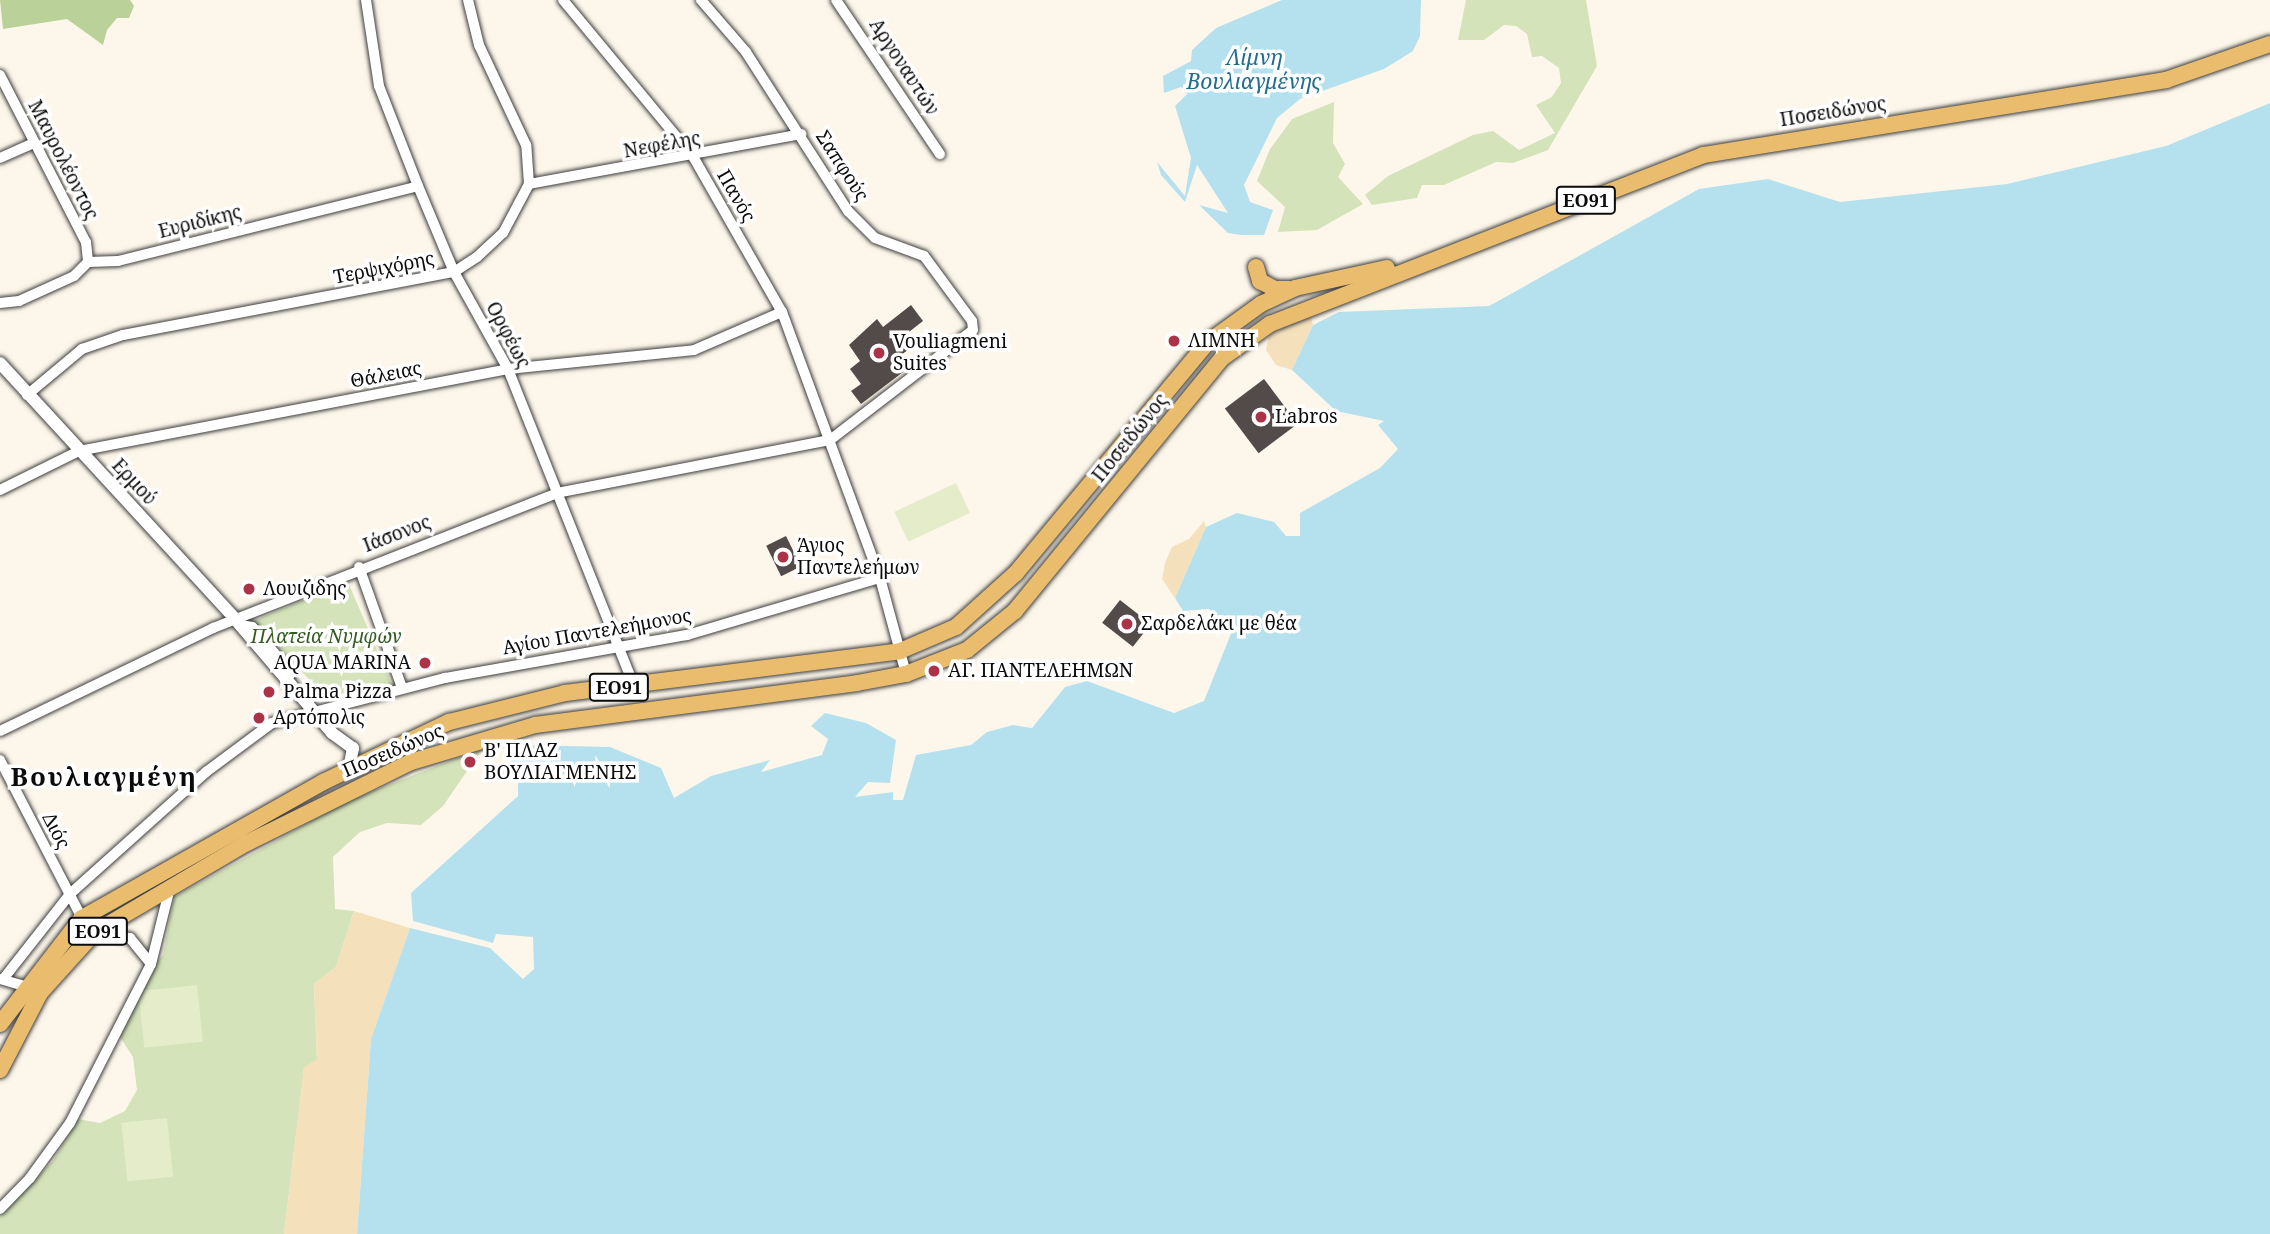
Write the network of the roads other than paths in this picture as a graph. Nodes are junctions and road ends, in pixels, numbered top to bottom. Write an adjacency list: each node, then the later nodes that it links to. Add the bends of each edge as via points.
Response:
1 (366, 0): 14 (street, Ορφέως, via 379,86)
2 (468, 0): 13 (street, Τερψιχόρης, via 479,45 526,145)
3 (563, 0): 12 (street, Πανός)
4 (701, 0): 8 (street, Σαπφούς, via 746,52)
5 (836, 0): 10 (street, Αργοναυτών)
6 (2270, 44): 16 (main road, Ποσειδώνος / ΕΟ91, via 2166,80 1722,150)
7 (0, 75): 9 (street, Μαυρολέοντος)
8 (801, 134): 12 (street, Νεφέλης); 27 (street, Σαπφούς, via 848,211 875,238 924,256 975,326)
9 (33, 143): 11 (street); 15 (street, Μαυρολέοντος, via 86,242)
10 (940, 155)
11 (0, 158)
12 (694, 158): 13 (street, Νεφέλης); 21 (street, Πανός)
13 (528, 184): 18 (street, Τερψιχόρης, via 503,233)
14 (418, 186): 15 (street, Ευριδίκης, via 118,261); 18 (street, Ορφέως)
15 (88, 262): 20 (street, via 74,276 19,302)
16 (1414, 265): 19 (main road, Ποσειδώνος / ΕΟ91); 23 (main road, Ποσειδώνος / ΕΟ91)
17 (1256, 267): 19 (main road, via 1260,281 1269,287)
18 (454, 272): 25 (street, Ορφέως); 26 (street, Τερψιχόρης, via 123,335 82,349)
19 (1295, 288): 22 (main road, Ποσειδώνος / ΕΟ91)
20 (0, 303)
21 (782, 312): 25 (street, Θάλειας, via 694,351); 27 (street, Πανός)
22 (1241, 317): 23 (main road); 35 (main road, Ποσειδώνος / ΕΟ91, via 1196,355 997,594 956,627)
23 (1250, 337): 36 (main road, Ποσειδώνος / ΕΟ91, via 1213,368 1015,611 967,650)
24 (0, 363): 26 (street, Ερμού)
25 (508, 369): 28 (street, Θάλειας); 30 (street, Ορφέως)
26 (27, 396): 28 (street, Ερμού)
27 (830, 440): 30 (street, Ιάσονος); 32 (street)
28 (79, 452): 29 (street, Θάλειας); 33 (street, Ερμού)
29 (0, 490)
30 (557, 493): 31 (street, Ιάσονος); 34 (street, Ορφέως)
31 (359, 567): 33 (street, Ιάσονος); 38 (street)
32 (880, 578): 34 (street, Αγίου Παντελεήμονος, via 687,635); 35 (street)
33 (238, 622): 39 (street, Ερμού); 40 (street, Ιάσονος)
34 (619, 648): 37 (street, Ορφέως); 38 (street, Αγίου Παντελεήμονος)
35 (900, 651): 36 (street); 37 (main road, Ποσειδώνος / ΕΟ91)
36 (906, 674): 43 (main road, Ποσειδώνος / ΕΟ91, via 535,725 411,762)
37 (634, 685): 42 (main road, Ποσειδώνος / ΕΟ91, via 553,696 461,719)
38 (402, 688): 39 (street, Αγίου Παντελεήμονος)
39 (319, 715): 42 (street, Ερμού, via 340,738); 45 (street, Αγίου Παντελεήμονος, via 295,714 240,744)
40 (0, 731)
41 (0, 760): 45 (street, Διός)
42 (349, 769): 43 (street, Ερμού); 46 (main road, Ποσειδώνος / ΕΟ91)
43 (358, 787): 44 (main road, Ποσειδώνος / ΕΟ91)
44 (169, 891): 47 (main road, Ποσειδώνος / ΕΟ91); 48 (street)
45 (69, 894): 46 (street, Διός); 49 (street, Αγίου Παντελεήμονος)
46 (82, 918): 50 (main road, Ποσειδώνος / ΕΟ91)
47 (95, 932): 48 (street, via 130,938); 52 (main road, Ποσειδώνος / ΕΟ91, via 40,993)
48 (151, 964): 53 (street, via 70,1123 30,1178)
49 (2, 979): 50 (street)
50 (24, 986): 51 (main road, Ποσειδώνος / ΕΟ91)
51 (0, 1024)
52 (0, 1070)
53 (0, 1209)

